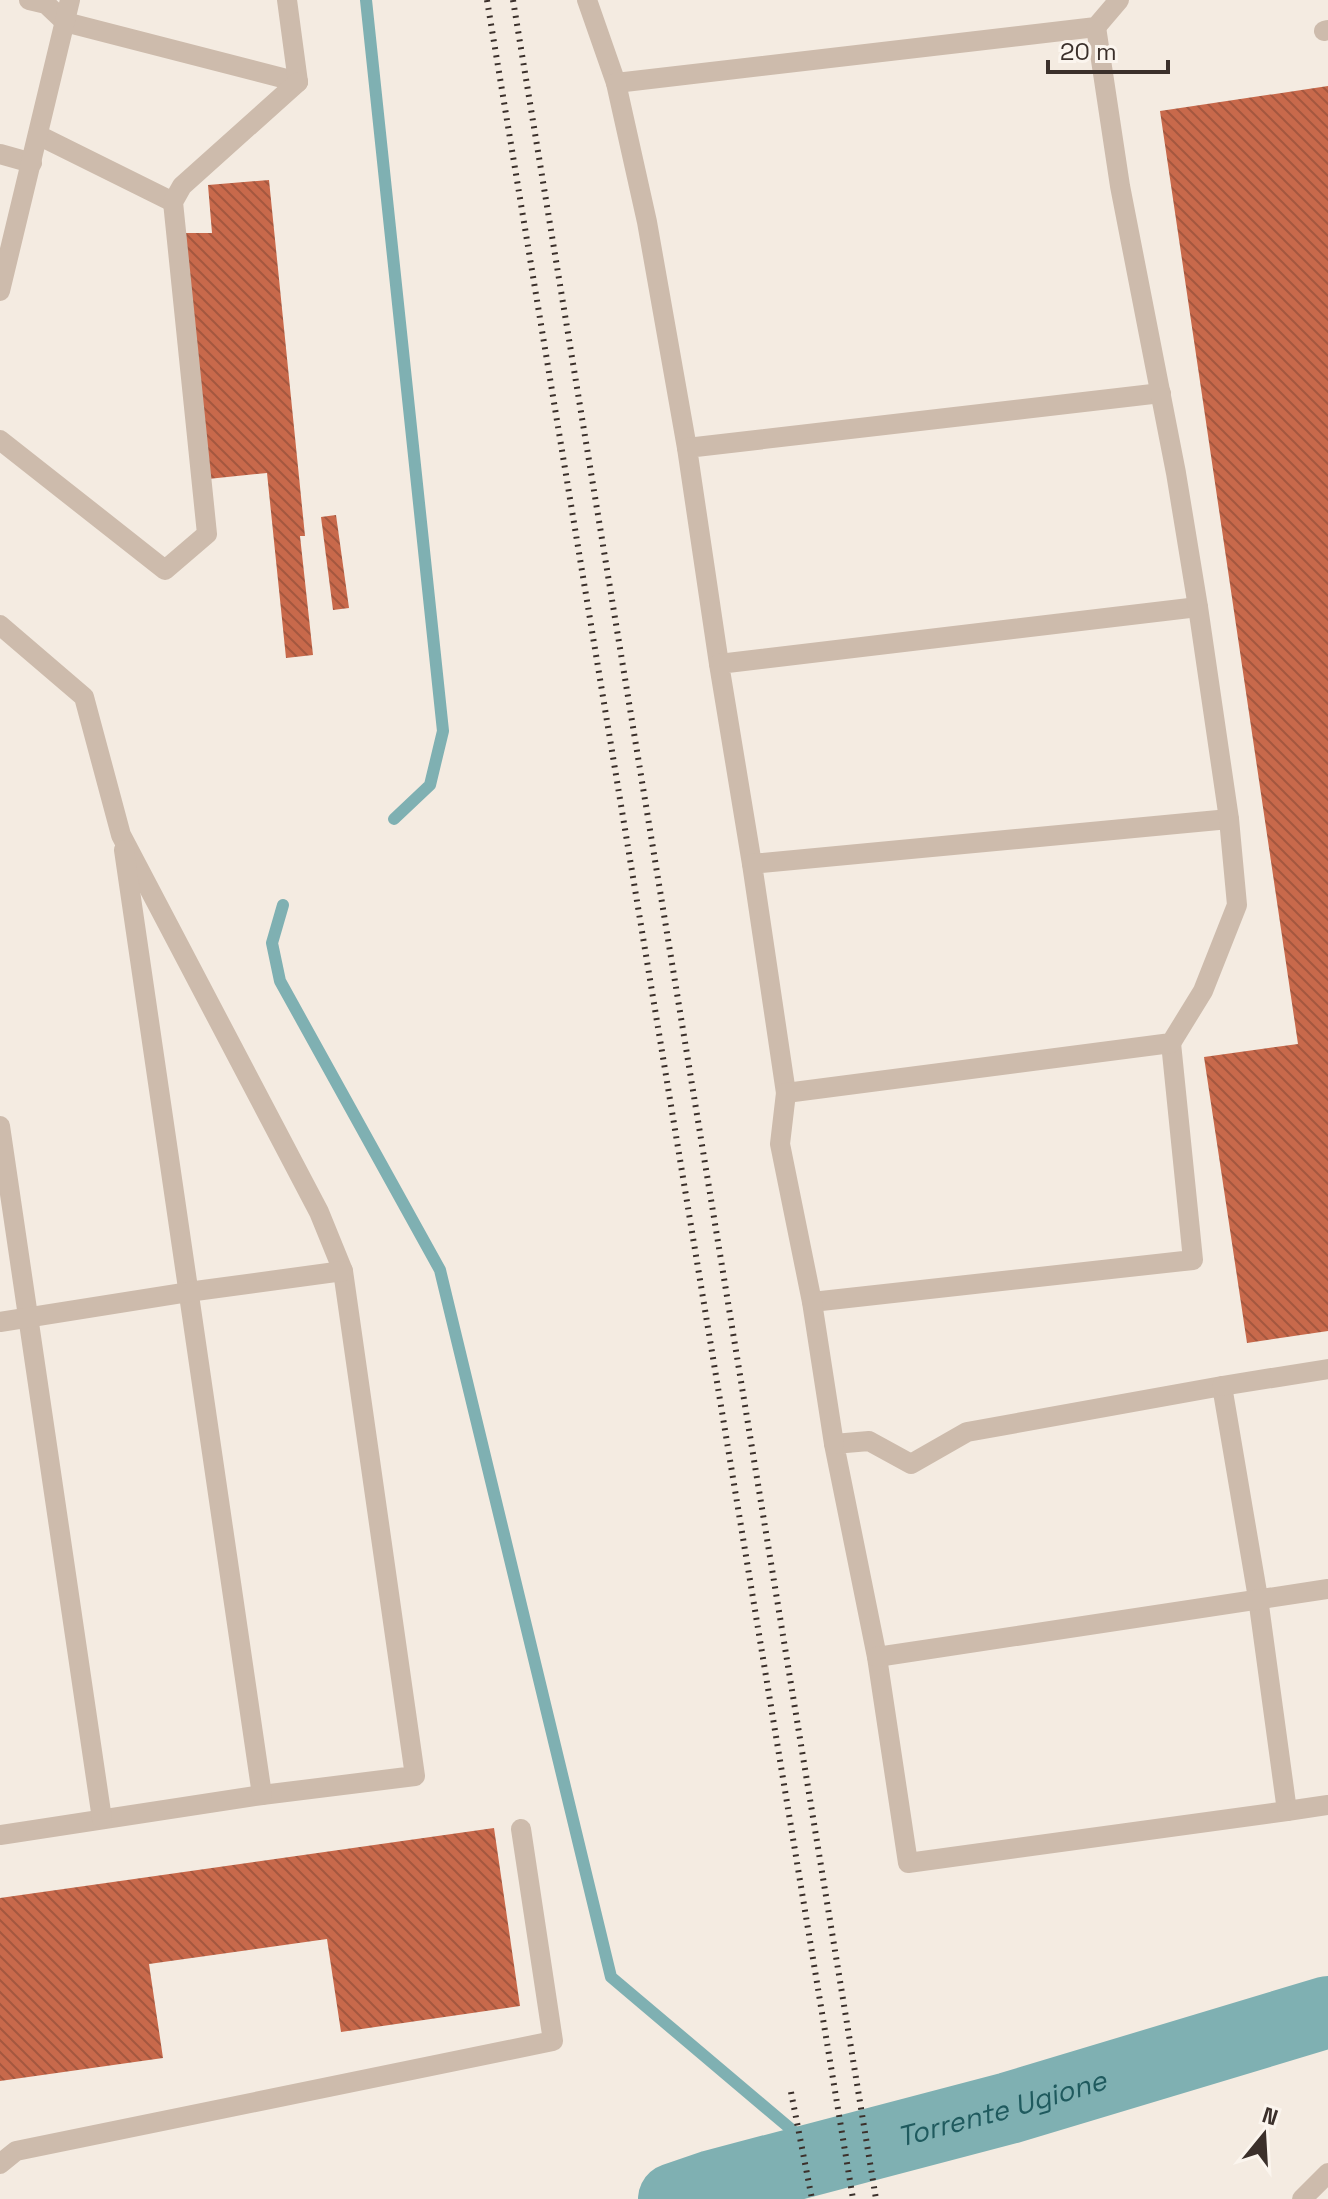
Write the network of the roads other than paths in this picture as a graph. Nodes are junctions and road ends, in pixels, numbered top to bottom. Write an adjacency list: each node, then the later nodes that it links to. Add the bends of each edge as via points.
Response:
1 (29, 0): 6 (lane, via 46,4)
2 (70, 0): 6 (lane)
3 (287, 0): 8 (lane)
4 (587, 0): 9 (lane)
5 (1119, 0): 7 (lane)
6 (65, 22): 8 (lane); 10 (lane)
7 (1096, 27): 9 (lane); 15 (lane, via 1120,186)
8 (298, 82): 13 (lane, via 182,186)
9 (616, 83): 17 (lane)
10 (38, 135): 12 (lane); 13 (lane)
11 (0, 154): 12 (lane)
12 (32, 163): 14 (lane)
13 (173, 202): 16 (lane, via 207,534 165,570)
14 (0, 291)
15 (1161, 393): 17 (lane); 18 (lane)
16 (0, 440)
17 (687, 448): 20 (lane)
18 (1198, 607): 20 (lane); 21 (lane)
19 (0, 625): 22 (lane, via 84,697)
20 (719, 664): 23 (lane)
21 (1229, 819): 23 (lane); 24 (lane, via 1237,905 1203,991)
22 (121, 835): 27 (lane, via 319,1212); 28 (lane)
23 (752, 864): 25 (lane)
24 (1171, 1043): 25 (lane); 29 (lane, via 1193,1260)
25 (786, 1093): 29 (lane, via 780,1144)
26 (0, 1126): 30 (lane)
27 (343, 1271): 28 (lane); 38 (lane, via 415,1776)
28 (188, 1292): 30 (lane); 38 (lane)
29 (812, 1302): 34 (lane)
30 (27, 1318): 31 (lane); 41 (lane)
31 (0, 1322)
32 (1328, 1369): 33 (lane)
33 (1222, 1386): 34 (lane, via 967,1432 911,1464 869,1441); 36 (lane)
34 (834, 1444): 37 (lane)
35 (1328, 1589): 36 (lane)
36 (1258, 1598): 37 (lane); 40 (lane)
37 (877, 1657): 40 (lane, via 908,1863)
38 (262, 1795): 41 (lane)
39 (1328, 1805): 40 (lane)
40 (1287, 1811)
41 (102, 1819): 43 (lane)
42 (521, 1829): 44 (lane, via 553,2041 16,2151)
43 (0, 1835)
44 (0, 2164)
45 (1328, 2173): 46 (lane)
46 (1302, 2199)

